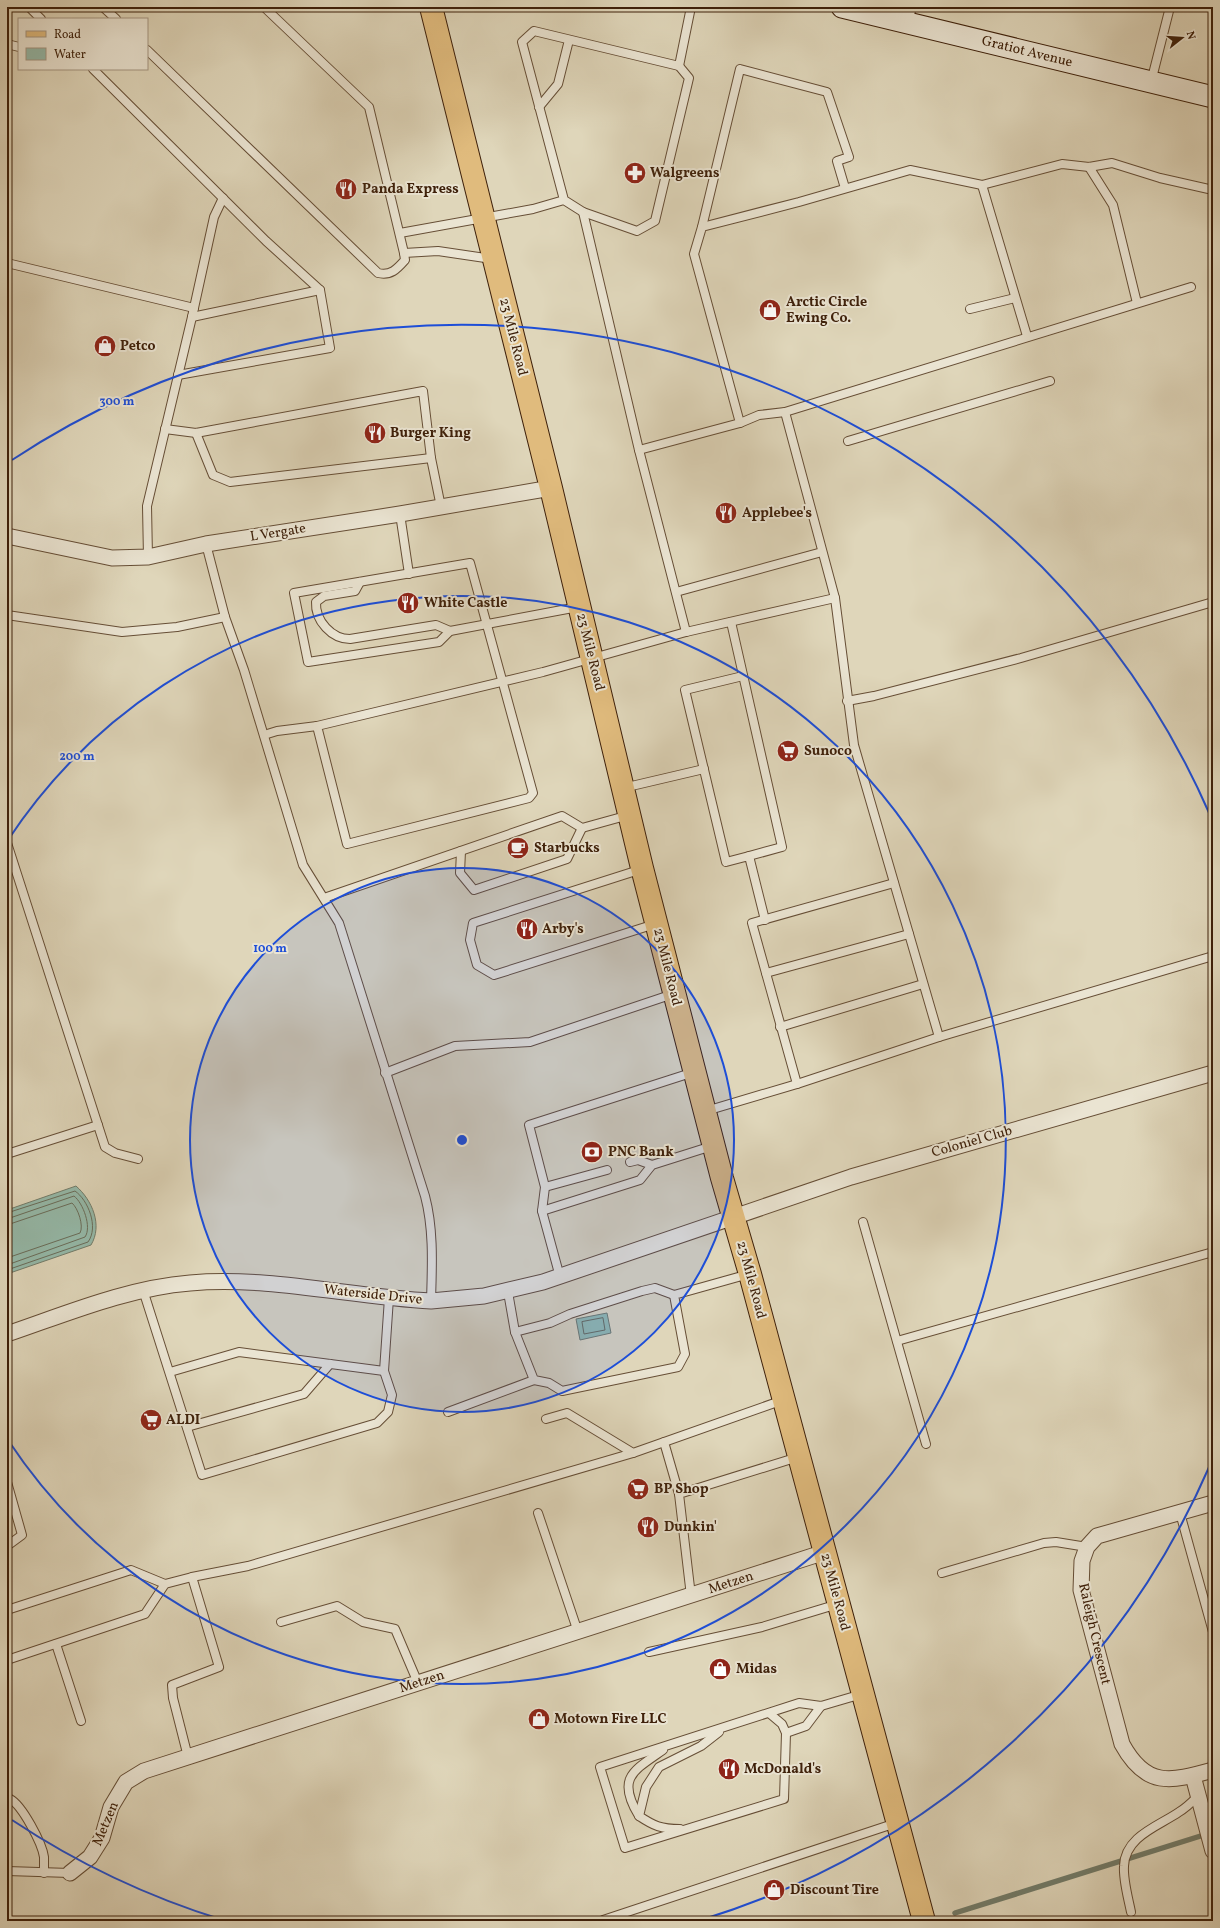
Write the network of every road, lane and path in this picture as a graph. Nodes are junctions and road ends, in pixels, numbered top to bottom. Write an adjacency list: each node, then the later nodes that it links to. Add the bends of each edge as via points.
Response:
1 (29, 7): 9 (lane)
2 (104, 7): 10 (lane)
3 (264, 7): 29 (lane, via 369,107)
4 (431, 7): 27 (main road, 23 Mile Road)
5 (691, 7): 15 (lane)
6 (842, 7): 8 (main road, Gratiot Avenue)
7 (1170, 7): 17 (lane)
8 (910, 15): 17 (main road, Gratiot Avenue)
9 (40, 18)
10 (115, 18)
11 (569, 40): 15 (lane); 19 (lane, via 558,84); 19 (lane, via 534,31 522,42)
12 (7, 44): 13 (lane)
13 (18, 47)
14 (148, 51): 30 (lane, via 378,273 386,275 395,271 405,260)
15 (679, 66): 26 (lane, via 689,78 655,221 637,231)
16 (94, 70): 24 (lane)
17 (1151, 82): 18 (main road, Gratiot Avenue)
18 (1213, 97)
19 (540, 107): 25 (lane)
20 (1089, 167): 21 (lane, via 1062,164); 23 (lane, via 1112,163 1160,178); 36 (lane, via 1113,205)
21 (982, 185): 22 (lane, via 910,170); 35 (lane)
22 (844, 188): 28 (lane); 28 (lane, via 837,161 849,158 827,92 740,69)
23 (1213, 190)
24 (223, 198): 34 (lane); 37 (lane, via 214,217)
25 (564, 200): 26 (lane); 27 (lane, via 533,209)
26 (583, 212): 48 (lane)
27 (483, 217): 29 (lane); 31 (main road, 23 Mile Road)
28 (702, 227): 44 (lane, via 694,254)
29 (400, 233): 30 (lane)
30 (404, 253): 31 (lane, via 438,251)
31 (493, 259): 50 (main road, 23 Mile Road)
32 (7, 263): 37 (lane)
33 (1192, 286): 36 (lane)
34 (320, 290): 39 (lane); 41 (lane, via 330,348)
35 (1015, 298): 38 (lane); 40 (lane)
36 (1136, 303): 40 (lane)
37 (194, 308): 39 (lane)
38 (970, 309)
39 (192, 317): 41 (lane)
40 (1027, 336): 43 (lane)
41 (178, 375): 45 (lane)
42 (1050, 381): 47 (lane)
43 (784, 412): 44 (lane, via 759,415); 55 (lane)
44 (740, 423): 48 (lane)
45 (165, 429): 46 (lane); 56 (lane, via 146,506)
46 (196, 433): 49 (lane, via 213,475 230,482); 49 (lane, via 423,391)
47 (848, 441)
48 (639, 450): 59 (lane)
49 (431, 458): 51 (lane)
50 (551, 488): 51 (street, L Vergate); 62 (main road, 23 Mile Road)
51 (440, 507): 52 (street, L Vergate)
52 (400, 514): 54 (street, L Vergate); 57 (lane)
53 (7, 536): 56 (street, L Vergate, via 112,558)
54 (206, 544): 56 (street, L Vergate); 64 (lane)
55 (822, 552): 59 (lane); 60 (lane)
56 (148, 557)
57 (409, 574): 58 (lane); 66 (lane, via 470,563)
58 (360, 582): 67 (lane, via 355,591 324,596 316,602 319,616 334,635 350,639 436,625); 67 (lane, via 294,593 308,662 439,642)
59 (676, 592): 68 (lane)
60 (835, 598): 65 (lane); 72 (lane, via 845,663)
61 (1213, 602): 72 (lane, via 1021,658 874,696)
62 (578, 607): 66 (lane); 69 (main road, 23 Mile Road)
63 (7, 615): 64 (lane, via 122,632 177,627)
64 (225, 617): 74 (lane)
65 (731, 622): 68 (lane); 70 (lane)
66 (487, 624): 67 (lane); 71 (lane)
67 (450, 631)
68 (686, 632): 69 (lane)
69 (591, 658): 71 (lane); 76 (main road, 23 Mile Road)
70 (743, 676): 75 (lane, via 685,690); 81 (lane, via 782,847)
71 (503, 682): 73 (lane); 73 (lane, via 533,793 529,798 347,844)
72 (847, 700): 83 (lane, via 854,746)
73 (317, 726): 74 (lane)
74 (264, 735): 84 (lane, via 304,865)
75 (704, 769): 76 (lane); 81 (lane, via 726,862)
76 (623, 788): 77 (main road, 23 Mile Road)
77 (629, 815): 78 (lane); 82 (main road, 23 Mile Road)
78 (582, 828): 80 (lane, via 562,816); 80 (lane, via 567,859 474,890 460,873)
79 (7, 843): 99 (lane)
80 (462, 852): 84 (lane)
81 (749, 856): 85 (lane)
82 (642, 868): 86 (main road, 23 Mile Road); 86 (lane, via 473,923 470,940 477,965 494,975)
83 (894, 883): 85 (lane); 87 (lane)
84 (324, 898): 95 (lane, via 339,923)
85 (764, 920): 89 (lane, via 752,923)
86 (656, 924): 91 (main road, 23 Mile Road)
87 (909, 934): 89 (lane); 90 (lane)
88 (1213, 956): 93 (lane)
89 (766, 973): 92 (lane)
90 (923, 984): 92 (lane); 93 (lane)
91 (674, 994): 94 (main road, 23 Mile Road); 95 (lane, via 530,1042 455,1046)
92 (780, 1027): 97 (lane)
93 (939, 1037): 97 (lane)
94 (695, 1072): 98 (main road, 23 Mile Road); 106 (lane, via 529,1125)
95 (386, 1073): 117 (lane, via 430,1214)
96 (1213, 1073): 108 (street, Coloniel Club, via 851,1177)
97 (797, 1084): 98 (lane)
98 (706, 1111): 100 (main road, 23 Mile Road)
99 (98, 1125): 101 (lane); 102 (lane, via 105,1147 115,1153)
100 (714, 1146): 104 (lane); 108 (main road, 23 Mile Road)
101 (7, 1154)
102 (138, 1159)
103 (630, 1162): 104 (lane, via 638,1160)
104 (652, 1165): 107 (lane, via 640,1180)
105 (607, 1170): 106 (lane)
106 (545, 1188): 107 (lane)
107 (542, 1211): 112 (lane)
108 (734, 1218): 111 (main road, 23 Mile Road); 112 (street, Waterside Drive)
109 (863, 1222): 120 (lane)
110 (1213, 1252): 120 (lane)
111 (750, 1274): 115 (lane); 125 (main road, 23 Mile Road)
112 (560, 1277): 114 (street, Waterside Drive)
113 (144, 1290): 116 (street, Waterside Drive, via 189,1283 243,1282); 119 (street, Waterside Drive); 123 (lane)
114 (508, 1292): 117 (street, Waterside Drive, via 459,1300); 118 (lane)
115 (674, 1295): 118 (lane, via 655,1288 642,1291 550,1323); 124 (lane, via 685,1354 678,1367 562,1391 549,1383)
116 (389, 1298): 117 (street, Waterside Drive); 122 (lane)
117 (431, 1301)
118 (515, 1332): 124 (lane)
119 (7, 1334)
120 (897, 1340): 130 (lane)
121 (330, 1364): 122 (lane); 123 (lane, via 239,1352); 128 (lane, via 304,1394)
122 (384, 1371): 128 (lane, via 392,1395 388,1412 378,1423 202,1475)
123 (170, 1372): 128 (lane)
124 (534, 1380): 126 (lane)
125 (783, 1400): 129 (lane); 132 (main road, 23 Mile Road)
126 (448, 1412)
127 (546, 1419): 131 (lane, via 567,1413)
128 (187, 1427)
129 (664, 1442): 131 (lane); 134 (lane)
130 (926, 1444)
131 (633, 1453): 142 (lane, via 248,1566)
132 (799, 1457): 134 (lane); 140 (main road, 23 Mile Road)
133 (7, 1482): 138 (lane, via 22,1535)
134 (679, 1494): 144 (lane)
135 (1213, 1503): 137 (street)
136 (538, 1513): 148 (lane)
137 (1180, 1513): 139 (street, via 1097,1536); 149 (lane)
138 (7, 1546)
139 (1088, 1547): 141 (lane, via 1056,1542 1044,1543); 163 (street, Raleigh Crescent, via 1082,1561 1081,1590 1122,1744 1140,1770 1152,1776 1171,1780)
140 (825, 1552): 144 (street, Metzen); 145 (main road, 23 Mile Road)
141 (942, 1573)
142 (192, 1577): 143 (lane); 161 (lane, via 219,1667 172,1686)
143 (165, 1584): 146 (lane, via 131,1570); 150 (lane, via 145,1614)
144 (691, 1596): 148 (street, Metzen)
145 (838, 1604): 151 (lane, via 762,1627); 154 (main road, 23 Mile Road)
146 (7, 1610)
147 (281, 1622): 153 (lane, via 337,1606 363,1622 395,1629)
148 (578, 1632): 153 (street, Metzen)
149 (1213, 1632)
150 (56, 1644): 152 (lane); 157 (lane)
151 (649, 1652)
152 (7, 1660)
153 (418, 1683): 161 (street, Metzen)
154 (862, 1694): 155 (lane); 167 (main road, 23 Mile Road)
155 (821, 1706): 156 (lane, via 799,1703); 159 (lane, via 806,1726)
156 (769, 1713): 158 (lane); 159 (lane, via 782,1724)
157 (81, 1721)
158 (725, 1727): 160 (lane); 166 (lane, via 701,1746 659,1767 646,1787)
159 (786, 1733): 168 (lane, via 784,1799)
160 (670, 1745): 166 (lane, via 634,1770 627,1789); 168 (lane, via 600,1767 625,1848)
161 (188, 1757): 172 (street, Metzen, via 144,1771 126,1782 111,1807 102,1838 90,1857)
162 (1213, 1770): 163 (street, Raleigh Crescent)
163 (1193, 1776): 164 (street)
164 (1198, 1796): 169 (street); 173 (lane, via 1181,1811 1146,1832 1126,1851 1124,1866)
165 (7, 1800): 171 (lane, via 17,1802 38,1839 44,1856)
166 (638, 1816): 168 (lane, via 662,1828)
167 (897, 1823): 174 (lane); 175 (main road, 23 Mile Road)
168 (686, 1830)
169 (1213, 1851)
170 (7, 1871): 171 (lane)
171 (44, 1873): 172 (lane)
172 (70, 1873)
173 (1131, 1912)
174 (603, 1920)
175 (924, 1921)

